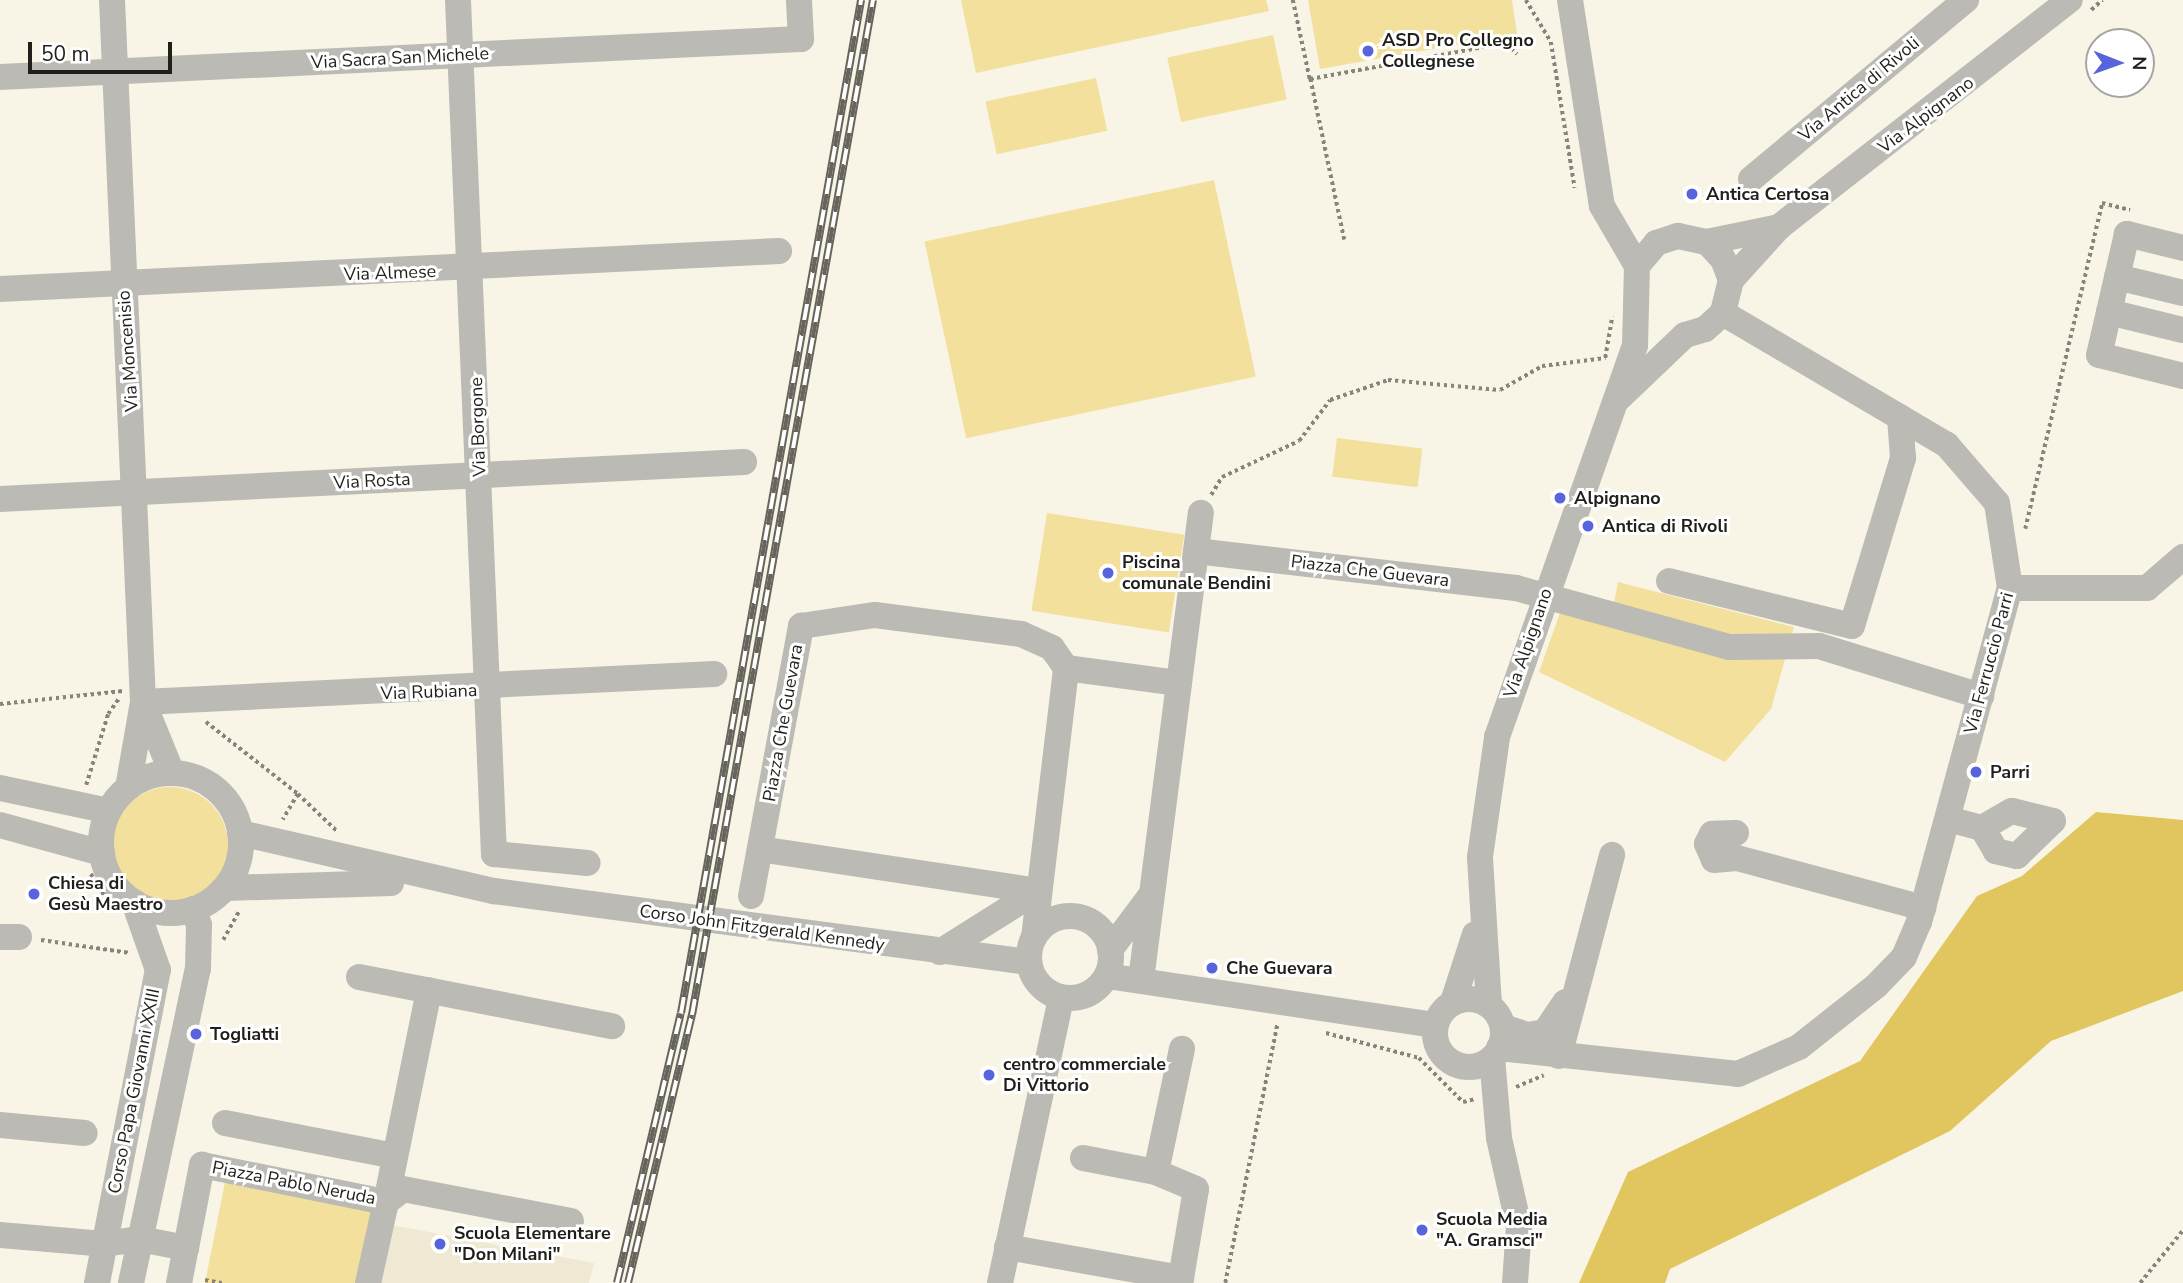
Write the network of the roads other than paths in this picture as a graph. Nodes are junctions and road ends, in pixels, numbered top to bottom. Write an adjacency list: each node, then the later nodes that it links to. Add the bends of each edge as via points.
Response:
1 (112, 0): 8 (street, Via Moncenisio)
2 (458, 0): 7 (street, Via Borgone)
3 (799, 0): 7 (street, Via Sacra San Michele, via 801,39)
4 (1570, 0): 12 (street, via 1602,206)
5 (1966, 0): 10 (street, Via Antica di Rivoli)
6 (2070, 0): 11 (street, Via Alpignano)
7 (461, 55): 8 (street, Via Sacra San Michele); 18 (street, Via Borgone)
8 (114, 73): 9 (street, Via Sacra San Michele); 21 (street, Via Moncenisio)
9 (0, 77)
10 (1751, 179)
11 (1779, 227): 13 (street); 20 (street, Via Alpignano)
12 (1621, 229): 14 (street); 17 (street)
13 (1707, 242): 14 (street, via 1678,236); 20 (street, via 1723,258)
14 (1656, 243): 17 (street)
15 (2183, 248): 19 (street, via 2127,234)
16 (779, 251): 18 (street, Via Almese)
17 (1637, 265): 24 (street, via 1633,287)
18 (471, 269): 21 (street, Via Almese); 33 (street, Via Borgone)
19 (2117, 277): 23 (street); 25 (street)
20 (1731, 280): 26 (street)
21 (123, 284): 22 (street, Via Almese); 35 (street, Via Moncenisio)
22 (0, 289)
23 (2183, 293)
24 (1639, 310): 28 (street, via 1656,327); 30 (street, Via Alpignano)
25 (2109, 312): 27 (street); 29 (street, via 2099,355)
26 (1723, 313): 28 (street, via 1705,329); 31 (street, Via Ferruccio Parri)
27 (2183, 330)
28 (1685, 335): 30 (street)
29 (2183, 376)
30 (1619, 398): 42 (street, Via Alpignano)
31 (1898, 422): 34 (street); 40 (street, via 1903,458 1852,626); 41 (street, Via Ferruccio Parri, via 1947,445 1997,503)
32 (744, 462): 33 (street, Via Rosta)
33 (480, 476): 35 (street, Via Rosta); 46 (street, Via Borgone)
34 (1882, 480)
35 (137, 491): 36 (street, Via Rosta); 47 (street, Via Moncenisio)
36 (0, 499)
37 (1201, 513): 38 (street)
38 (1196, 551): 42 (street, Piazza Che Guevara); 45 (street)
39 (2183, 557): 41 (street, via 2147,588)
40 (1669, 581)
41 (2010, 589): 48 (street, Via Ferruccio Parri)
42 (1544, 597): 48 (street, Piazza Che Guevara, via 1729,647 1819,646); 67 (street, Via Alpignano, via 1497,737)
43 (1066, 668): 45 (street); 58 (street, Piazza Che Guevara, via 1052,648 1021,634 875,615 801,626); 64 (street)
44 (714, 674): 46 (street, Via Rubiana)
45 (1179, 683): 65 (street)
46 (488, 690): 47 (street, Via Rubiana, via 180,701); 61 (street, Via Borgone, via 494,854)
47 (134, 696): 49 (street, Via Moncenisio); 51 (street, Via Moncenisio)
48 (1981, 696): 53 (street, Via Ferruccio Parri)
49 (172, 773): 51 (street); 56 (street, via 219,792)
50 (0, 788): 52 (street, via 82,810)
51 (128, 788): 52 (street)
52 (109, 811): 59 (street)
53 (1948, 818): 55 (street); 68 (street, Via Ferruccio Parri)
54 (0, 825): 59 (street)
55 (1982, 828)
56 (240, 833): 62 (street, via 237,865); 63 (street, Corso John Fitzgerald Kennedy)
57 (1736, 833): 68 (street, via 1712,834 1707,844 1714,860 1737,858)
58 (760, 849): 64 (street); 66 (street, Piazza Che Guevara)
59 (102, 853): 69 (street)
60 (1612, 855): 75 (street)
61 (588, 863)
62 (225, 888): 63 (street, Corso John Fitzgerald Kennedy, via 359,881); 70 (street)
63 (494, 891): 72 (street, Corso John Fitzgerald Kennedy)
64 (1037, 891): 71 (street); 72 (street)
65 (1152, 893): 73 (street); 76 (street)
66 (751, 895)
67 (1480, 899): 79 (street, Via Alpignano, via 1472,959); 82 (street, Via Alpignano)
68 (1923, 908): 84 (street, Via Ferruccio Parri, via 1903,957 1876,986 1767,1065 1738,1074)
69 (126, 909): 70 (street, via 165,913); 97 (street, Corso Papa Giovanni XXIII, via 158,970)
70 (193, 909): 96 (street, Corso Papa Giovanni XXIII, via 199,925 198,970)
71 (1032, 950): 72 (street, Corso John Fitzgerald Kennedy); 73 (street, via 1056,920 1085,919 1099,928); 78 (street, via 1044,989)
72 (940, 952)
73 (1109, 963): 76 (street); 78 (street, via 1092,992)
74 (359, 977): 77 (street)
75 (1577, 979): 82 (street, via 1545,1032); 84 (street)
76 (1141, 980): 80 (street)
77 (429, 990): 81 (street); 90 (street, Piazza Pablo Neruda)
78 (1061, 998): 98 (street)
79 (1453, 1002): 80 (street); 82 (street, via 1470,998)
80 (1435, 1025): 85 (street, via 1441,1053)
81 (612, 1026)
82 (1496, 1035): 84 (street, Via Ferruccio Parri); 85 (street); 86 (street, Via Alpignano)
83 (1182, 1049): 92 (street)
84 (1557, 1064)
85 (1465, 1067): 86 (street, Via Alpignano)
86 (1488, 1096): 106 (street, Via Alpignano, via 1517,1213)
87 (225, 1123): 90 (street)
88 (0, 1125): 89 (street)
89 (85, 1133)
90 (395, 1156): 93 (street, Piazza Pablo Neruda)
91 (1083, 1158): 92 (street)
92 (1156, 1172): 100 (street, via 1196,1189 1181,1278)
93 (386, 1202): 94 (street, Piazza Pablo Neruda, via 402,1188); 99 (street, Piazza Pablo Neruda, via 202,1165); 104 (street, Piazza Pablo Neruda)
94 (570, 1221)
95 (0, 1235): 97 (street)
96 (140, 1239): 97 (street); 99 (street); 102 (street, Corso Papa Giovanni XXIII)
97 (104, 1244): 101 (street, Corso Papa Giovanni XXIII)
98 (1007, 1247): 100 (street); 105 (street)
99 (186, 1248): 103 (street, Piazza Pablo Neruda)
100 (1129, 1276)
101 (97, 1283)
102 (131, 1283)
103 (179, 1283)
104 (368, 1283)
105 (1000, 1283)
106 (1515, 1283)

